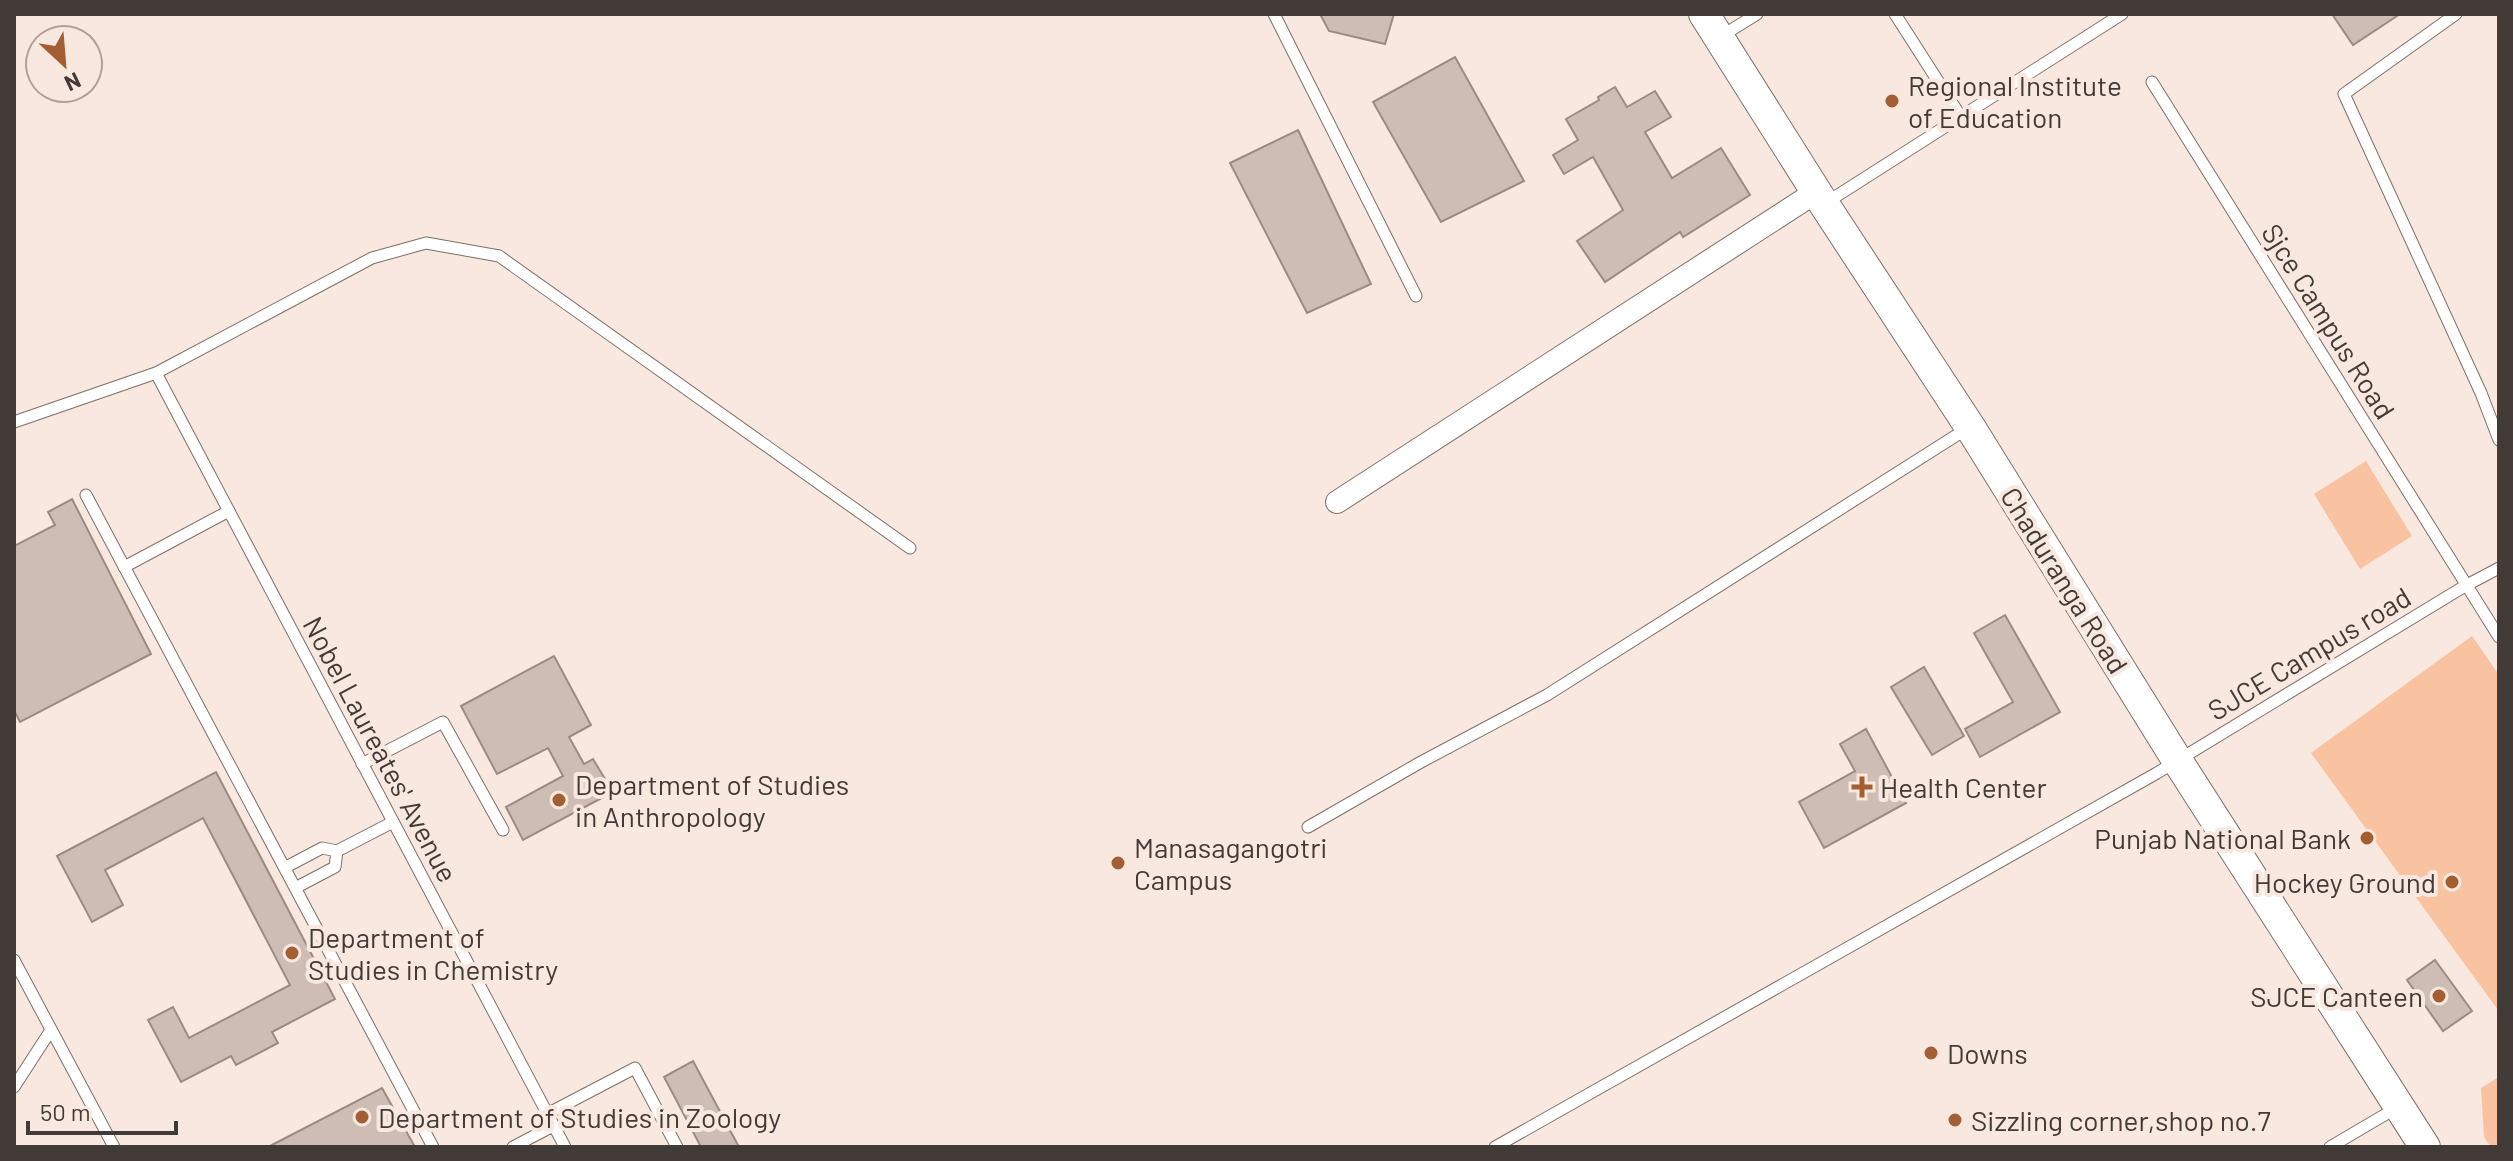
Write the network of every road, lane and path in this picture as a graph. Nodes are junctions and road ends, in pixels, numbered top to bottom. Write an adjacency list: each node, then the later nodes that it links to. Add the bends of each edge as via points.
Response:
1 (1274, 14): 10 (lane)
2 (1757, 14): 6 (lane)
3 (1895, 14): 8 (lane)
4 (2122, 14): 8 (lane)
5 (2456, 14): 14 (lane, via 2344,94)
6 (1711, 26): 9 (street, Chaduranga Road)
7 (2152, 82): 21 (lane, Sjce Campus Road)
8 (1961, 117): 9 (lane)
9 (1820, 198): 13 (street, Chaduranga Road); 16 (street)
10 (1416, 296)
11 (156, 373): 12 (lane); 17 (lane, Nobel Laureates' Avenue); 18 (lane, via 372,258 426,243 499,256)
12 (14, 422)
13 (1970, 427): 23 (street, Chaduranga Road); 26 (lane, via 1547,695)
14 (2499, 440)
15 (86, 495): 19 (lane)
16 (1337, 502)
17 (229, 511): 19 (lane); 24 (lane, Nobel Laureates' Avenue)
18 (910, 548)
19 (124, 567): 29 (lane)
20 (2499, 568): 21 (lane, SJCE Campus road)
21 (2465, 586): 22 (lane, Sjce Campus Road); 23 (lane, SJCE Campus road)
22 (2499, 637)
23 (2177, 760): 34 (street, Chaduranga Road); 42 (lane, SJCE Campus road)
24 (362, 764): 25 (lane, Nobel Laureates' Avenue); 27 (lane, via 443,722)
25 (393, 822): 28 (lane); 35 (lane, Nobel Laureates' Avenue)
26 (1308, 827)
27 (503, 830)
28 (337, 851): 29 (lane, via 322,848); 30 (lane, via 335,867)
29 (286, 867): 30 (lane)
30 (297, 887): 38 (lane)
31 (14, 960): 32 (lane)
32 (51, 1030): 33 (lane); 37 (lane)
33 (14, 1087)
34 (2399, 1107): 43 (lane); 44 (street, Chaduranga Road)
35 (547, 1114): 36 (lane, Nobel Laureates' Avenue); 41 (lane, via 635,1068)
36 (553, 1126): 39 (lane); 40 (lane, Nobel Laureates' Avenue)
37 (114, 1147)
38 (433, 1147)
39 (513, 1147)
40 (565, 1147)
41 (677, 1147)
42 (1495, 1147)
43 (2330, 1147)
44 (2425, 1147)

